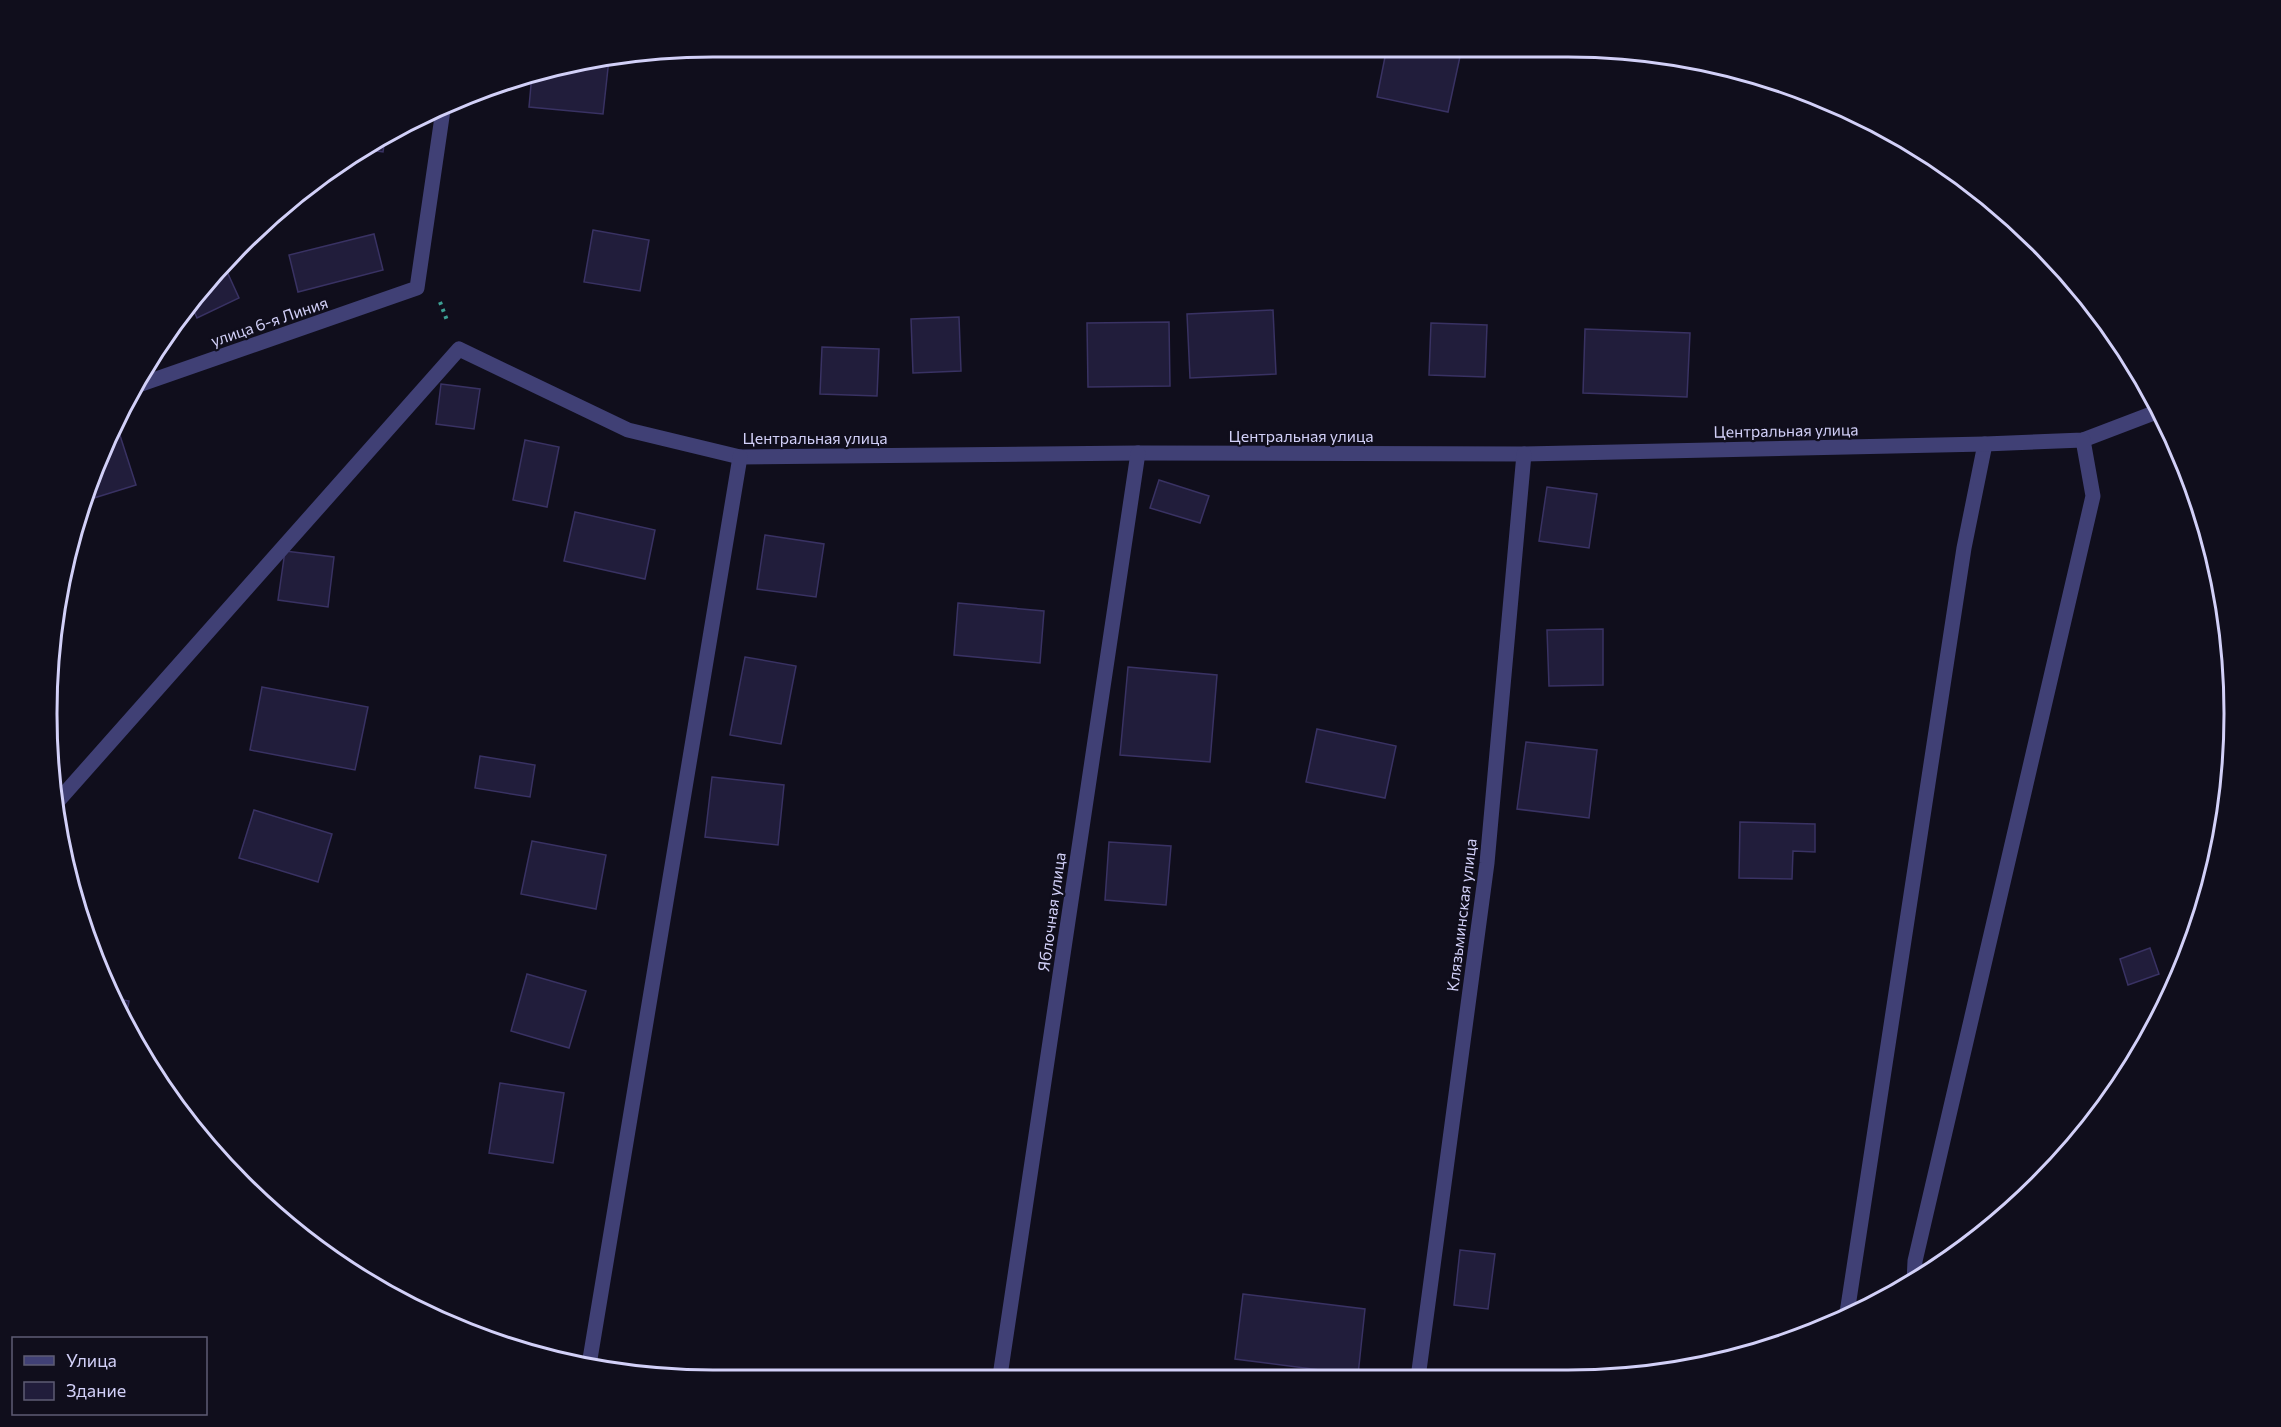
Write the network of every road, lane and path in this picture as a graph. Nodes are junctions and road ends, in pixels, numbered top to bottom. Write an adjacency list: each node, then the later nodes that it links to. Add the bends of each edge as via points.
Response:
1 (442, 116): 2 (street)
2 (417, 288): 3 (path, via 436,292); 4 (street, улица 6-я Линия)
3 (459, 349): 10 (street, Центральная улица, via 628,430); 11 (street)
4 (147, 382)
5 (2151, 414): 6 (street, Центральная улица)
6 (2083, 440): 7 (street, Центральная улица); 12 (street, via 2093,496)
7 (1985, 444): 9 (street, Центральная улица); 13 (street, via 1964,548)
8 (1138, 453): 9 (street, Центральная улица); 10 (street, Центральная улица); 15 (street, Яблочная улица)
9 (1524, 454): 16 (street, Клязьминская улица, via 1487,863)
10 (740, 457): 14 (street)
11 (63, 796)
12 (1915, 1270)
13 (1849, 1306)
14 (591, 1358)
15 (1001, 1370)
16 (1419, 1370)

